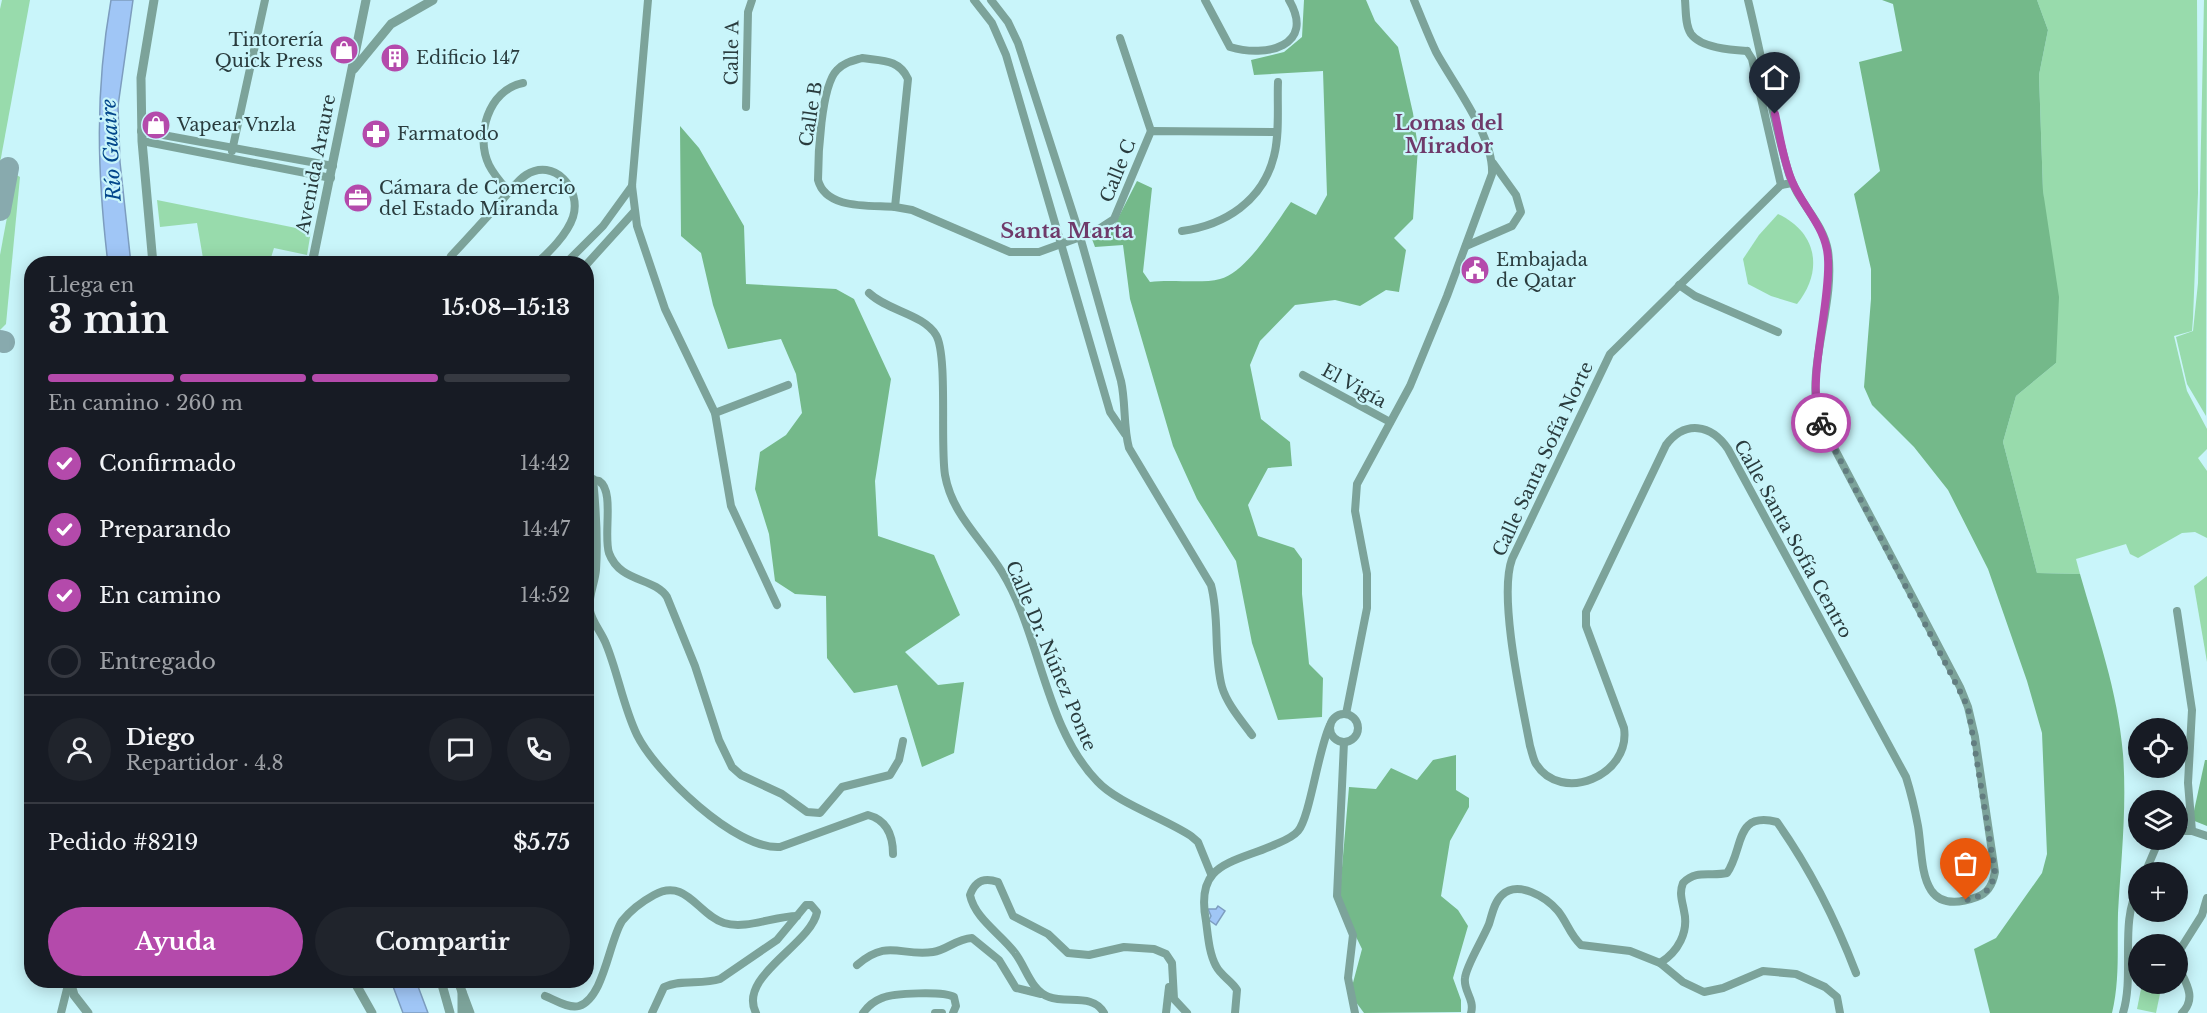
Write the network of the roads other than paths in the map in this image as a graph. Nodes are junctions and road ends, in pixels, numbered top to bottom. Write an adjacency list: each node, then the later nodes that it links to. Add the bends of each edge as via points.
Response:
1 (154, 0): 15 (street)
2 (161, 0): 15 (street)
3 (265, 0): 26 (street)
4 (366, 0): 19 (street, Avenida Araure)
5 (433, 0): 19 (street, via 383,31)
6 (648, 0): 33 (street)
7 (752, 0): 22 (street, Calle A, via 748,12)
8 (974, 0): 39 (street, via 992,23 1006,55)
9 (990, 0): 38 (street, via 1008,22 1018,43)
10 (1205, 0): 11 (street, via 1230,47 1254,52 1280,47 1295,35 1295,11)
11 (1289, 0)
12 (1414, 0): 28 (street)
13 (1685, 0): 18 (street, via 1692,36 1719,47)
14 (1748, 0): 16 (street)
15 (150, 22): 25 (street, via 141,78)
16 (1756, 33): 18 (street, via 1755,46); 31 (street)
17 (1120, 38): 23 (street, Calle C)
18 (1747, 51): 32 (street)
19 (350, 76): 29 (street, Avenida Araure)
20 (1278, 82): 24 (street)
21 (523, 83): 34 (street, via 513,85 493,104 483,135 489,165)
22 (746, 107)
23 (1151, 130): 24 (street, Calle C); 38 (street, Calle C, via 1114,219 1106,227)
24 (1276, 132): 37 (street, via 1274,158 1263,181 1239,211 1207,227)
25 (142, 136): 26 (street); 27 (street); 41 (street)
26 (233, 148): 27 (street); 29 (street)
27 (231, 158): 30 (street)
28 (1493, 163): 40 (street, via 1490,185); 40 (street, via 1516,195 1521,212 1512,226)
29 (333, 166): 30 (street, Avenida Araure)
30 (330, 178): 42 (street, Avenida Araure)
31 (1792, 183): 32 (street); 66 (street, Calle Santa Sofía Centro, via 1819,226 1828,259 1815,396 1819,419 1960,687 1971,717 1994,881 1984,894 1953,901 1939,897 1926,883 1906,777 1728,449 1720,437 1707,429 1685,429 1666,445 1586,612 1586,626 1626,736 1617,762)
32 (1781, 185): 47 (street, Calle Santa Sofía Norte)
33 (632, 186): 36 (street); 45 (street, via 603,226)
34 (509, 192): 43 (street); 44 (street, via 526,175 547,170 561,175 574,194 573,218)
35 (895, 207): 35 (street, Calle B, via 908,79 894,62 862,58 836,70 827,88 818,172 820,187 828,197 841,202); 39 (street, Calle B, via 912,210 1010,252 1030,254)
36 (634, 212): 46 (street); 52 (street, via 665,309)
37 (1182, 231)
38 (1080, 237): 39 (street, Calle C); 54 (street, via 1121,381)
39 (1061, 242): 54 (street, via 1110,412)
40 (1466, 246): 53 (street, via 1410,386)
41 (152, 256)
42 (314, 256)
43 (451, 256)
44 (543, 256)
45 (574, 256)
46 (594, 256)
47 (1679, 285): 49 (street, via 1695,296); 66 (street, Calle Santa Sofía Norte, via 1610,354 1508,570 1507,596 1525,721 1536,763 1547,775 1562,782)
48 (869, 293): 71 (street, Calle Dr. Núñez Ponte, via 878,302 925,323 938,338 944,466 949,490 958,513 1007,581 1073,750 1100,785 1198,842)
49 (1778, 332)
50 (1303, 375): 53 (street, El Vigía)
51 (788, 385): 52 (street)
52 (715, 413): 58 (street, via 731,506)
53 (1390, 422): 61 (street, via 1359,477 1355,493 1367,597)
54 (1125, 434): 63 (street, via 1129,448 1211,585 1217,607 1222,688)
55 (594, 480): 64 (street, via 604,484 607,491 610,556 624,574 668,597 719,740 737,771 807,812 820,813 842,787 890,775 899,760)
56 (594, 496): 57 (street)
57 (594, 573)
58 (777, 604)
59 (2177, 611): 68 (street, via 2192,710 2188,783)
60 (594, 619): 70 (street, via 607,645 637,734 654,759 698,806 738,833 766,846 780,847 868,815 883,823 892,836)
61 (1346, 714): 62 (street, via 1334,718); 65 (street, via 1354,718 1357,731)
62 (1330, 725): 65 (street, via 1334,737); 71 (street, via 1322,741 1299,830)
63 (1252, 735)
64 (903, 741)
65 (1344, 742): 105 (street, via 1337,896 1353,935 1348,978)
66 (1592, 779)
67 (2188, 831): 68 (street)
68 (2192, 831): 69 (street)
69 (2207, 836)
70 (893, 854)
71 (1211, 874): 104 (street, via 1202,893 1203,908 1216,967 1237,990)
72 (2207, 898): 75 (street)
73 (797, 916): 88 (street, via 726,924 706,913 686,893 665,890 622,922 597,987 585,1003 571,1006); 95 (street, via 777,940 720,979 664,987); 96 (street, via 806,905 816,908 810,928 760,982 753,998)
74 (2131, 922): 108 (street, via 2130,975)
75 (2188, 937)
76 (1660, 963): 79 (street, via 1670,957 1683,935 1683,883 1702,872 1727,873 1736,858 1743,830 1749,823 1766,819 1777,822 1793,844 1836,920); 106 (street, via 1630,951 1581,945 1548,902 1525,890 1509,890 1498,900 1465,976 1473,1005); 107 (street, via 1683,982 1704,992 1763,971 1796,974 1837,997)
77 (857, 965): 87 (street, via 868,955 885,950 936,952 955,941 972,939 990,951 1016,988)
78 (1172, 970): 87 (street, via 1169,957 1154,949 1124,947 1089,955 1068,953 1048,934 1014,916 998,882 978,882 970,895 975,910 1016,954); 102 (street); 103 (street, via 1174,999)
79 (1856, 973)
80 (68, 988): 89 (street)
81 (72, 988): 90 (street)
82 (358, 988): 91 (street)
83 (443, 988): 92 (street)
84 (460, 988): 93 (street)
85 (462, 988): 94 (street, bridge)
86 (2188, 990): 109 (street, via 2191,997)
87 (1041, 993): 101 (street, via 1050,998 1093,1002)
88 (545, 996)
89 (62, 1013)
90 (88, 1013)
91 (372, 1013)
92 (450, 1013)
93 (462, 1013)
94 (470, 1013)
95 (652, 1013)
96 (756, 1013)
97 (863, 1013): 100 (street, via 879,999 891,995 940,993 954,997)
98 (935, 1013): 99 (street)
99 (942, 1013)
100 (953, 1013)
101 (1104, 1013)
102 (1166, 1013)
103 (1187, 1013)
104 (1235, 1013)
105 (1355, 1013)
106 (1471, 1013)
107 (1840, 1013)
108 (2124, 1013)
109 (2182, 1013)

